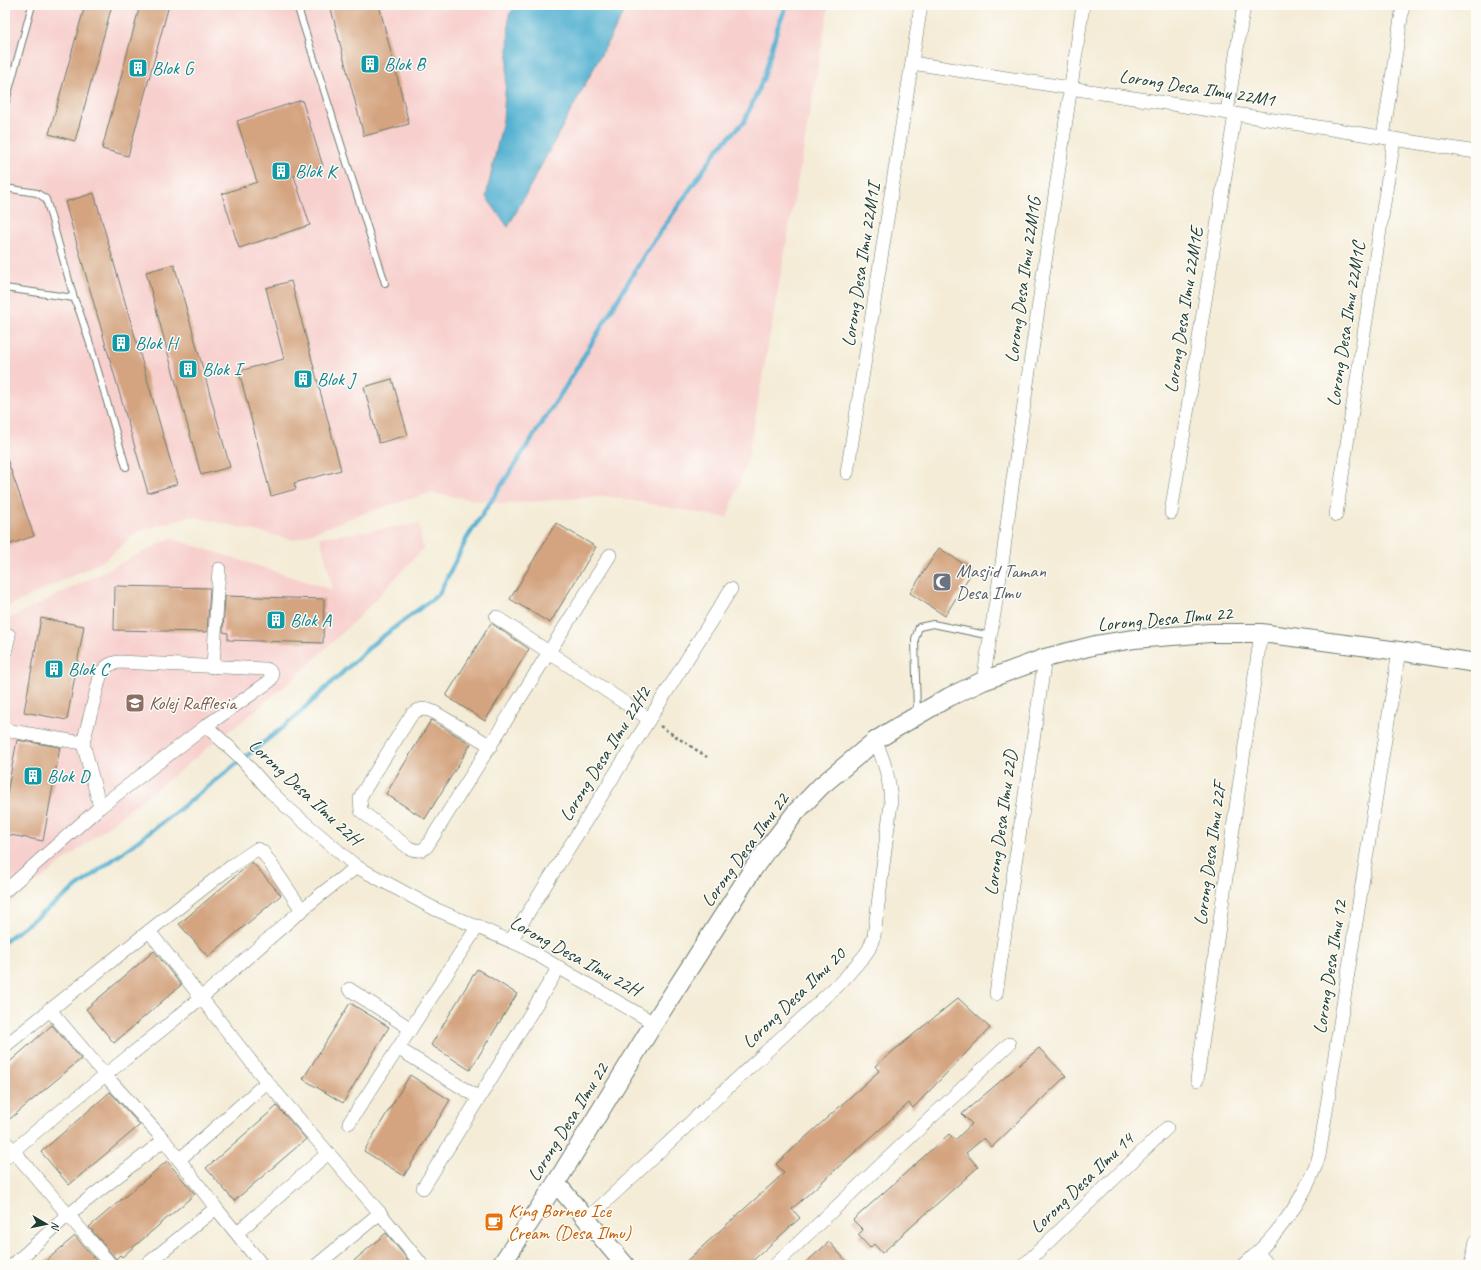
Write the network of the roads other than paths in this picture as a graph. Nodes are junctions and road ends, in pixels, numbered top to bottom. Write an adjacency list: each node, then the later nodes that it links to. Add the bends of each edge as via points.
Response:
1 (32, 5): 9 (lane)
2 (297, 5): 14 (lane)
3 (921, 5): 7 (street, Lorong Desa Ilmu 22M1I)
4 (1083, 5): 8 (street, Lorong Desa Ilmu 22M1G)
5 (1244, 5): 10 (street, Lorong Desa Ilmu 22M1E)
6 (1403, 5): 11 (street, Lorong Desa Ilmu 22M1C)
7 (912, 63): 8 (street, Lorong Desa Ilmu 22M1); 18 (street, Lorong Desa Ilmu 22M1I)
8 (1071, 88): 10 (street, Lorong Desa Ilmu 22M1); 27 (street, Lorong Desa Ilmu 22M1G)
9 (5, 105)
10 (1231, 113): 11 (street, Lorong Desa Ilmu 22M1); 19 (street, Lorong Desa Ilmu 22M1E)
11 (1388, 138): 12 (street, Lorong Desa Ilmu 22M1); 20 (street, Lorong Desa Ilmu 22M1C)
12 (1476, 152)
13 (5, 188): 16 (lane, via 37,193 46,199)
14 (385, 283)
15 (5, 288): 16 (lane)
16 (74, 298): 17 (lane)
17 (126, 467)
18 (847, 474)
19 (1171, 513)
20 (1336, 515)
21 (610, 555): 29 (street)
22 (219, 569): 33 (street)
23 (731, 589): 36 (street, Lorong Desa Ilmu 22H2)
24 (496, 617): 29 (street)
25 (1262, 633): 28 (street, Lorong Desa Ilmu 22); 31 (street, Lorong Desa Ilmu 22, via 1195,634 1134,639 1096,645); 60 (street, Lorong Desa Ilmu 22F)
26 (9, 635): 30 (street)
27 (991, 636): 34 (street, Lorong Desa Ilmu 22M1G); 35 (lane, via 933,624 919,627 915,639)
28 (1400, 651): 32 (street, Lorong Desa Ilmu 22); 77 (street, Lorong Desa Ilmu 12, via 1319,1156 1313,1174 1294,1209)
29 (550, 652): 36 (street); 41 (street)
30 (5, 653)
31 (1045, 658): 34 (street, Lorong Desa Ilmu 22); 51 (street, Lorong Desa Ilmu 22D)
32 (1476, 663)
33 (213, 667): 37 (street, via 269,670 272,675 271,679); 40 (street, via 119,662 105,668)
34 (983, 681): 35 (street, Lorong Desa Ilmu 22)
35 (917, 715): 39 (street, Lorong Desa Ilmu 22)
36 (649, 719): 48 (street, Lorong Desa Ilmu 22H2)
37 (206, 726): 42 (street); 43 (street, Lorong Desa Ilmu 22H, via 240,757 270,791)
38 (5, 730): 40 (street)
39 (876, 741): 54 (street, Lorong Desa Ilmu 22, via 821,786 796,812 751,872); 74 (street, Lorong Desa Ilmu 20, via 886,767 891,803 876,924 869,949 844,979)
40 (83, 743): 42 (street)
41 (490, 746): 41 (street, via 425,849 409,848 361,811 360,798 363,792 417,710 428,709)
42 (100, 807): 44 (street)
43 (357, 867): 45 (street); 46 (street, Lorong Desa Ilmu 22H, via 421,902)
44 (5, 891)
45 (302, 910): 47 (street, via 259,848); 52 (street)
46 (478, 926): 48 (street, Lorong Desa Ilmu 22H); 55 (street)
47 (149, 931): 52 (street); 53 (street)
48 (511, 940): 49 (street, Lorong Desa Ilmu 22H)
49 (559, 967): 54 (street, Lorong Desa Ilmu 22H); 62 (street)
50 (349, 989): 55 (street)
51 (996, 994)
52 (201, 997): 59 (street); 61 (street)
53 (50, 1009): 57 (street); 59 (street)
54 (654, 1023): 69 (street, Lorong Desa Ilmu 22)
55 (411, 1029): 58 (street)
56 (1009, 1044): 86 (street)
57 (5, 1046)
58 (399, 1049): 62 (street); 63 (street)
59 (105, 1075): 65 (street); 66 (street)
60 (1197, 1080)
61 (267, 1082): 67 (street); 68 (street)
62 (479, 1098): 70 (street)
63 (349, 1123)
64 (1167, 1128): 87 (street, Lorong Desa Ilmu 14)
65 (164, 1140): 68 (street); 73 (street)
66 (8, 1150): 73 (street)
67 (327, 1154): 72 (street); 75 (street)
68 (179, 1160): 71 (street)
69 (556, 1183): 74 (street); 84 (street, Lorong Desa Ilmu 22)
70 (423, 1188)
71 (216, 1208): 75 (street); 80 (street)
72 (380, 1213): 82 (street); 83 (street)
73 (68, 1215): 78 (street); 79 (street)
74 (587, 1219): 85 (street)
75 (237, 1233): 81 (street)
76 (1476, 1241): 90 (street)
77 (1258, 1253): 88 (street, Lorong Desa Ilmu 12); 89 (street)
78 (13, 1265)
79 (111, 1265)
80 (146, 1265)
81 (262, 1265)
82 (317, 1265)
83 (422, 1265)
84 (501, 1265)
85 (626, 1265)
86 (775, 1265)
87 (1024, 1265)
88 (1244, 1265)
89 (1268, 1265)
90 (1472, 1265)

